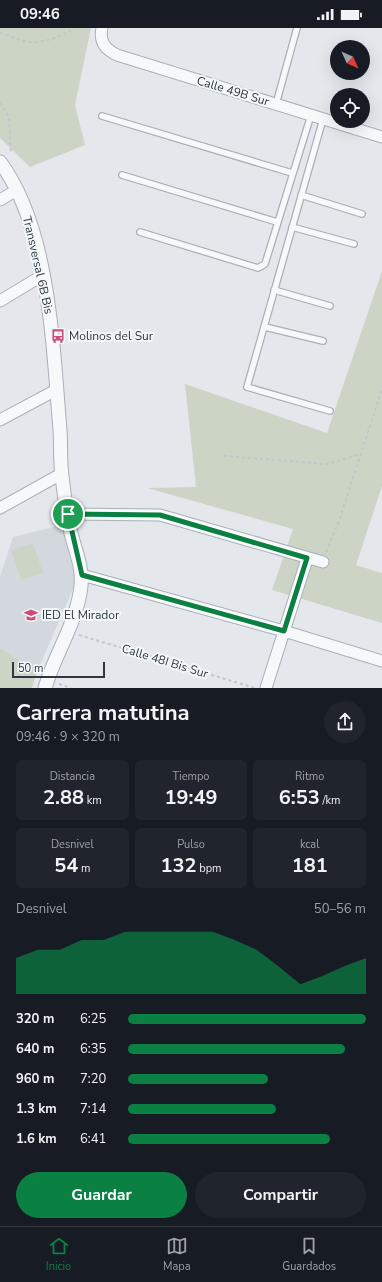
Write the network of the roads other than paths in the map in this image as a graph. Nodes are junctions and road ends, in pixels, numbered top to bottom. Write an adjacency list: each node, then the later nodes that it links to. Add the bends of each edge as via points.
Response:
1 (102, 28): 3 (street, Calle 49B Sur, via 103,44 108,51 117,55)
2 (297, 28): 3 (lane)
3 (276, 104): 4 (street, Calle 49B Sur)
4 (311, 115): 6 (street, Calle 49B Sur); 9 (lane)
5 (102, 116): 9 (lane)
6 (323, 118): 7 (street, Calle 49B Sur); 12 (lane)
7 (382, 136)
8 (6, 161): 11 (street, Transversal 6B Bis)
9 (292, 173): 15 (lane)
10 (122, 175): 15 (lane)
11 (17, 190): 13 (street); 19 (street, Transversal 6B Bis, via 28,218)
12 (302, 195): 14 (lane); 16 (lane)
13 (0, 200)
14 (362, 214)
15 (278, 222): 17 (lane, via 265,264 258,268)
16 (292, 227): 18 (lane); 20 (lane)
17 (140, 232)
18 (354, 244)
19 (43, 275): 21 (street); 25 (street, Transversal 6B Bis, via 51,317)
20 (274, 290): 22 (lane); 23 (lane)
21 (0, 301)
22 (330, 306)
23 (264, 327): 24 (lane); 26 (lane, via 247,387)
24 (323, 341)
25 (56, 390): 27 (street); 28 (street, Transversal 6B Bis)
26 (330, 411)
27 (0, 420)
28 (61, 474): 29 (street); 30 (street, Transversal 6B Bis)
29 (0, 508)
30 (68, 514): 31 (street, via 160,515); 33 (street, Transversal 6B Bis)
31 (307, 558): 32 (street); 34 (street)
32 (323, 562)
33 (82, 575): 34 (street); 36 (street, via 75,614)
34 (284, 631): 35 (street); 37 (street)
35 (382, 661)
36 (49, 685)
37 (266, 688)

